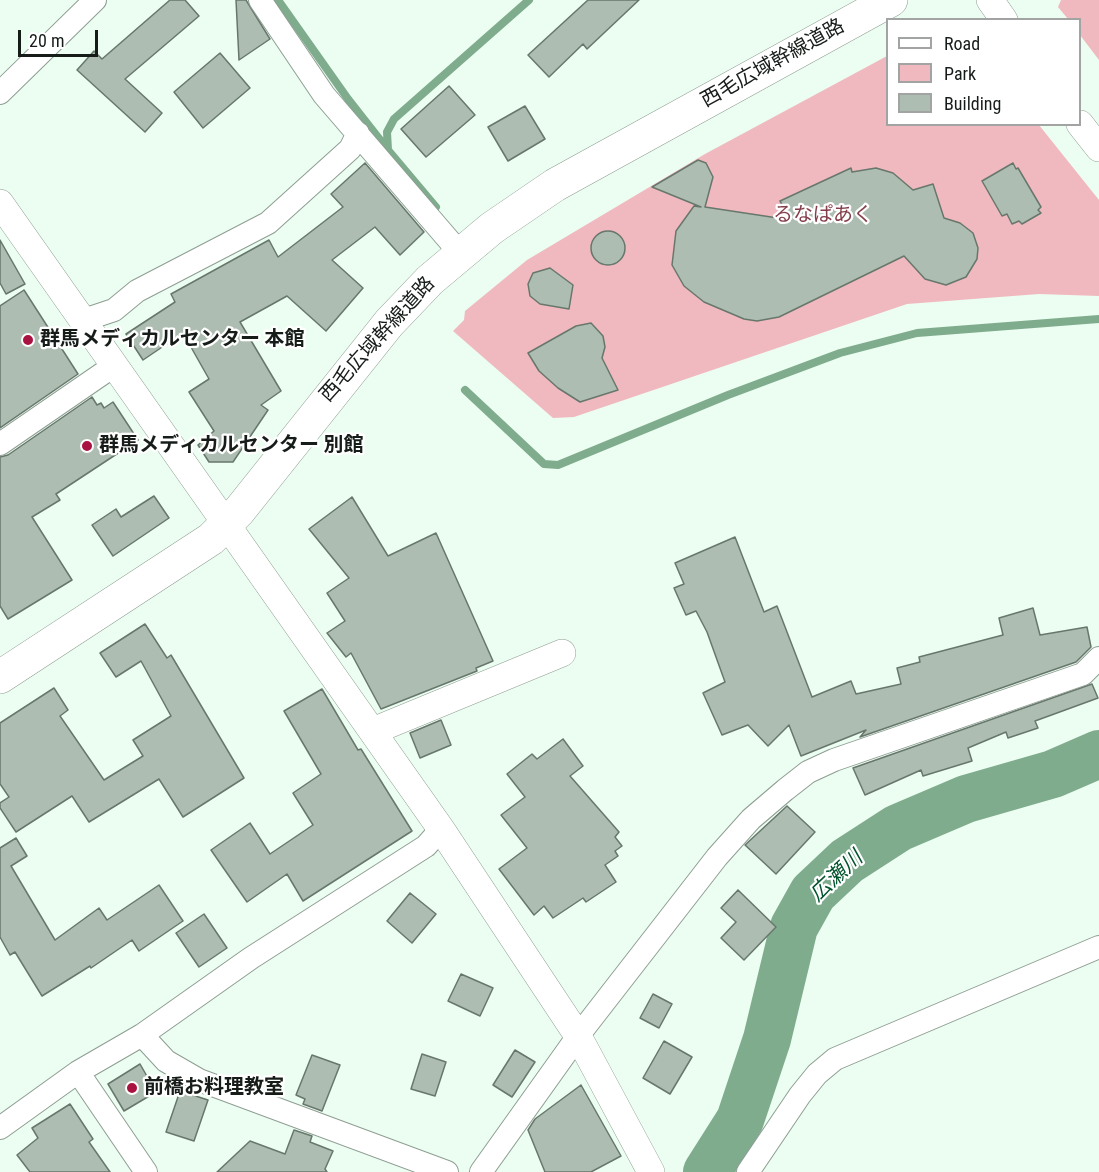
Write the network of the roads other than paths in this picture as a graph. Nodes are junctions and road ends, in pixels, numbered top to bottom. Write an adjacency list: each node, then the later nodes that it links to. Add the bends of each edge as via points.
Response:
1 (95, 0): 6 (street)
2 (260, 0): 8 (street, via 324,95)
3 (891, 0): 11 (main road, 西毛広域幹線道路, via 555,185)
4 (990, 0): 5 (street)
5 (1003, 18)
6 (0, 93)
7 (1081, 125): 9 (street)
8 (358, 133): 11 (street); 12 (street, via 350,149 268,223 137,291 114,310)
9 (1099, 148)
10 (0, 203): 12 (street)
11 (460, 254): 15 (main road, 西毛広域幹線道路, via 381,331)
12 (84, 320): 13 (street)
13 (115, 365): 14 (street); 15 (street)
14 (0, 444)
15 (226, 524): 18 (main road, 西毛広域幹線道路, via 184,557); 19 (street)
16 (562, 653): 19 (street)
17 (1099, 658): 23 (street, via 1083,674 808,772 751,819 728,844)
18 (0, 677)
19 (373, 731): 20 (street)
20 (441, 829): 22 (street, via 426,846 250,958); 23 (street)
21 (1099, 947): 30 (street, via 835,1059 800,1095)
22 (142, 1035): 24 (street); 28 (street, via 165,1061 199,1080)
23 (578, 1036): 26 (street); 29 (street)
24 (78, 1072): 25 (street); 27 (street)
25 (0, 1128)
26 (643, 1169)
27 (146, 1172)
28 (447, 1172)
29 (481, 1172)
30 (748, 1172)

